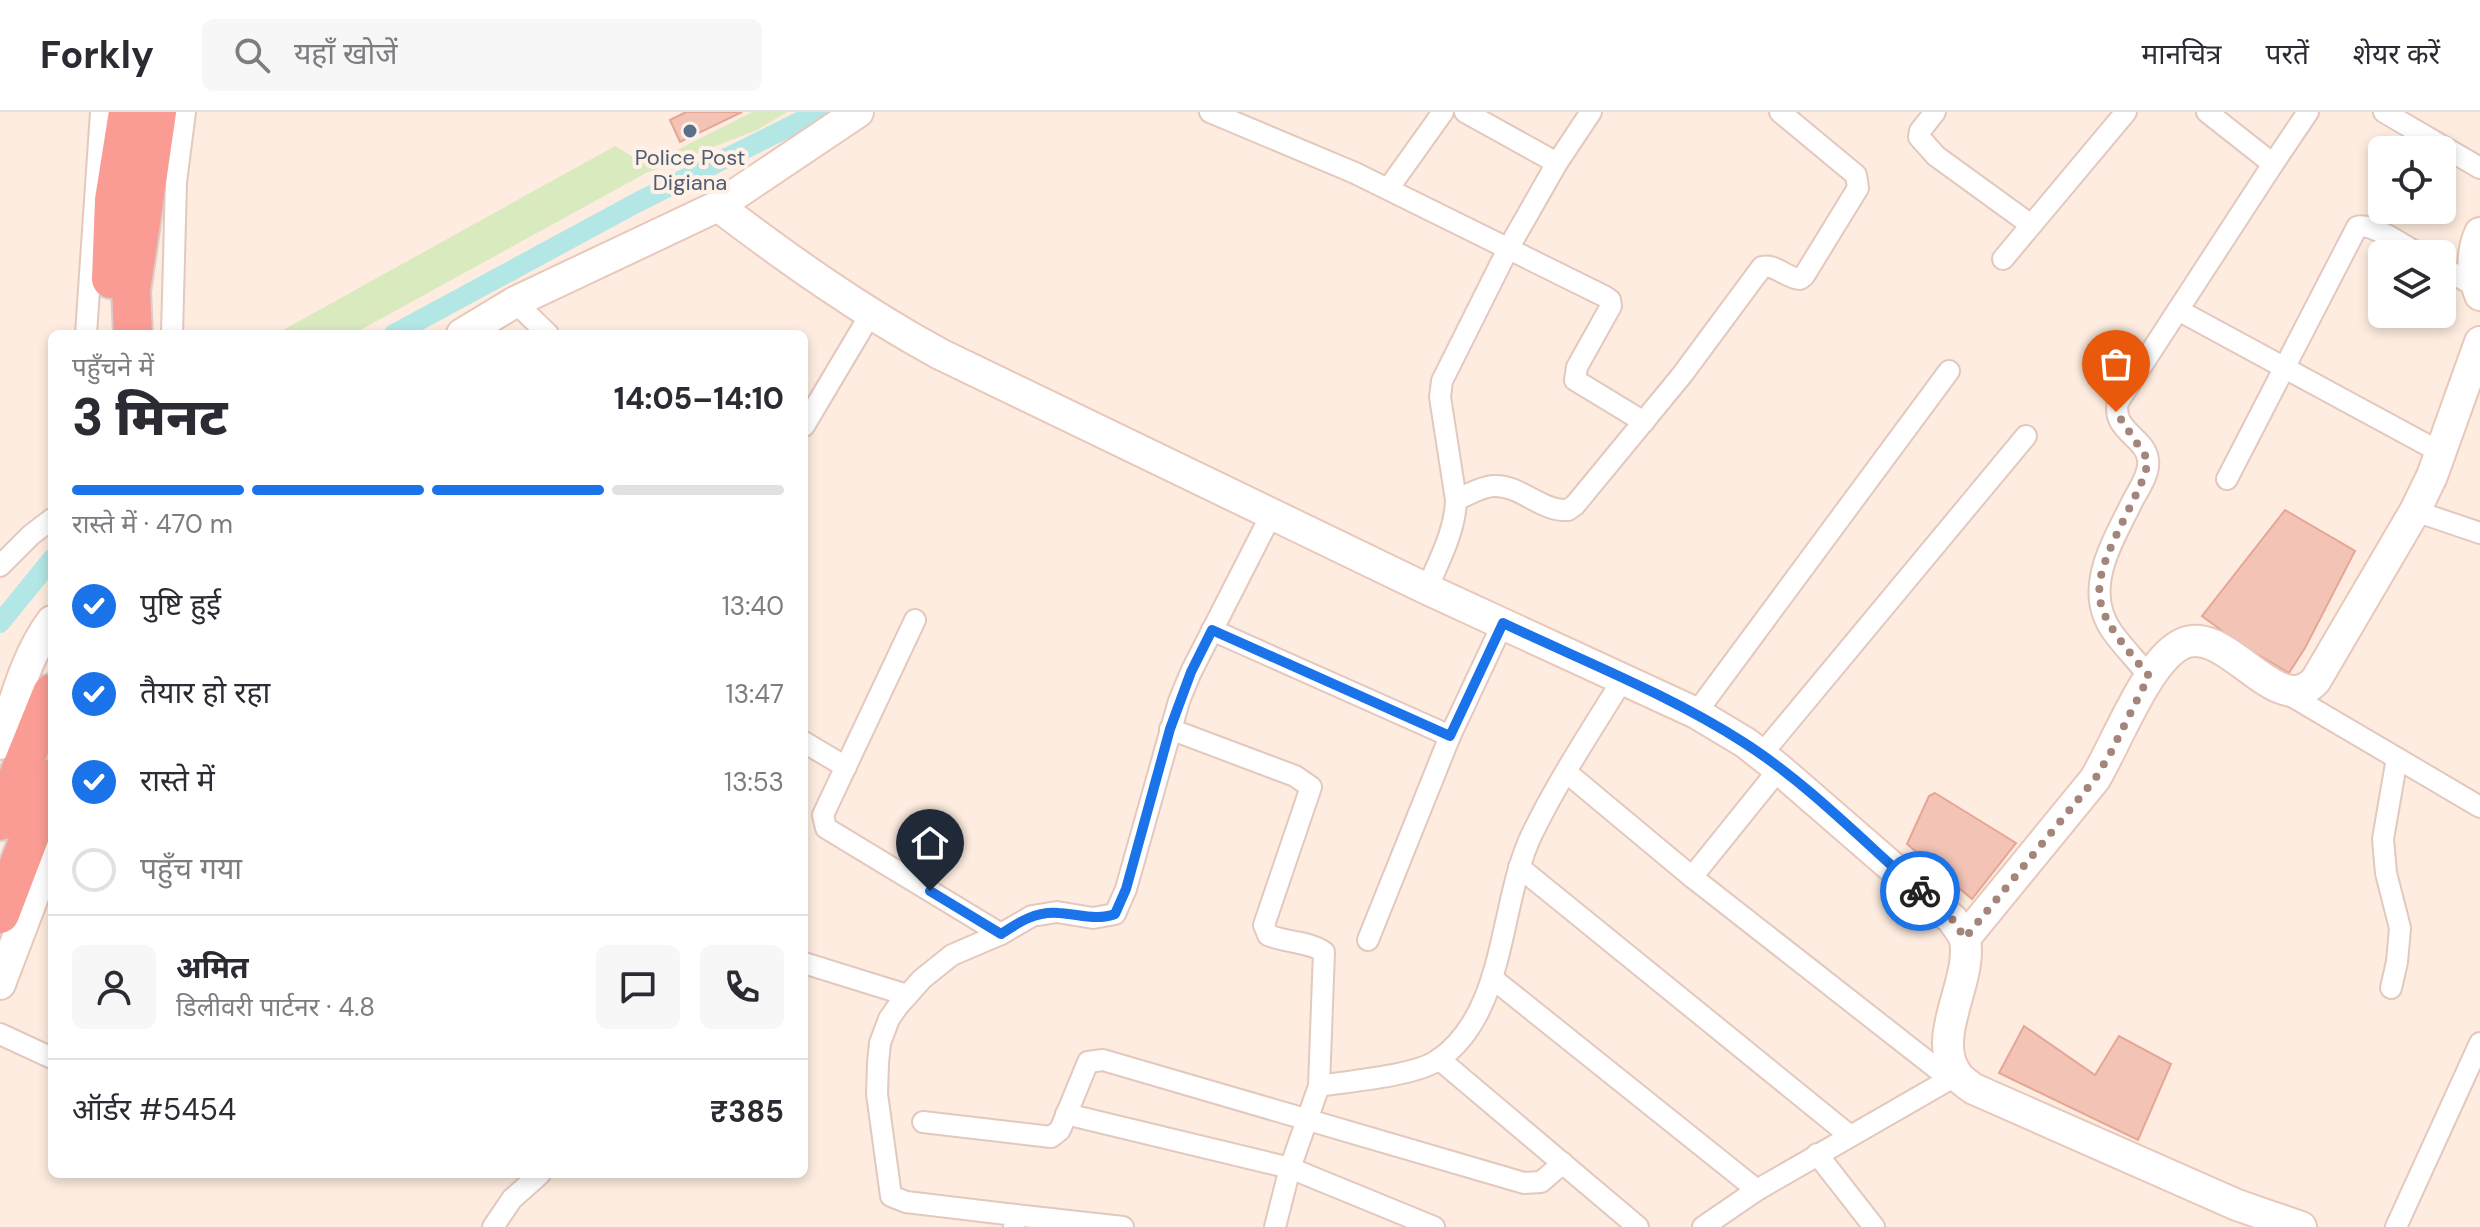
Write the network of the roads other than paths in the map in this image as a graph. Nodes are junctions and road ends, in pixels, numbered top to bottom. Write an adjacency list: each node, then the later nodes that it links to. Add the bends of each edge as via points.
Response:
1 (101, 112): 31 (street)
2 (128, 112): 32 (highway, via 114,200)
3 (157, 112): 33 (highway, via 131,291)
4 (185, 112): 34 (street, via 176,182)
5 (858, 112): 20 (street)
6 (1210, 112): 19 (street)
7 (1443, 112): 19 (street)
8 (1465, 112): 16 (street)
9 (1591, 112): 16 (street)
10 (1780, 112): 41 (street, via 1856,175 1858,188 1804,276 1794,279 1762,267)
11 (1935, 112): 21 (street, via 1920,131 1922,142)
12 (2126, 112): 21 (street)
13 (2207, 112): 17 (street)
14 (2308, 112): 17 (street)
15 (2384, 112): 18 (street)
16 (1557, 163): 24 (street)
17 (2273, 164): 29 (street)
18 (2480, 168)
19 (1388, 189): 24 (street)
20 (718, 206): 28 (street); 30 (street)
21 (2031, 225): 25 (street)
22 (2480, 233): 27 (street, via 2474,254)
23 (2394, 240): 38 (street, via 2373,228 2357,227)
24 (1508, 249): 41 (street, via 1610,300 1575,380); 45 (street, via 1442,381)
25 (2003, 259)
26 (2456, 276): 27 (street)
27 (2479, 290)
28 (515, 302): 35 (street); 36 (street)
29 (2178, 310): 38 (street); 56 (street, via 2118,402 2119,420 2148,460 2145,477 2104,559 2099,594 2111,630)
30 (870, 315): 40 (street); 47 (street, via 940,354)
31 (86, 330)
32 (109, 330)
33 (133, 330)
34 (172, 330)
35 (469, 330)
36 (544, 330)
37 (2480, 342): 43 (street)
38 (2284, 366): 43 (street); 44 (street)
39 (1949, 371): 60 (street)
40 (808, 419)
41 (1644, 422): 45 (street, via 1568,510 1504,486)
42 (2026, 436): 66 (street)
43 (2440, 452): 46 (street)
44 (2227, 479)
45 (1456, 500): 51 (street, via 1451,531)
46 (2415, 511): 49 (street); 58 (street, via 2316,680 2307,691)
47 (1272, 513): 51 (street); 55 (street)
48 (48, 522): 50 (street)
49 (2480, 533)
50 (0, 566)
51 (1427, 589): 53 (street)
52 (915, 620): 67 (street)
53 (1503, 623): 57 (street); 62 (street)
54 (48, 627): 63 (street, via 21,682)
55 (1212, 630): 61 (street); 62 (street)
56 (2149, 676): 58 (street, via 2174,650 2194,641 2232,655); 77 (street, via 2095,779)
57 (1623, 679): 60 (street); 68 (street)
58 (2277, 687): 65 (street)
59 (48, 703): 71 (highway)
60 (1696, 713): 66 (street)
61 (1170, 729): 76 (street, via 1115,914 1093,918 1043,913); 89 (street, via 1295,776 1311,787 1264,925 1268,935 1279,940 1324,952)
62 (1450, 736): 78 (street)
63 (0, 744)
64 (808, 744): 67 (street)
65 (2397, 758): 70 (street); 82 (street, via 2383,839 2400,928)
66 (1770, 762): 74 (street); 77 (street, via 1952,919)
67 (846, 767): 76 (street, via 823,815 826,828)
68 (1566, 772): 73 (street); 74 (street)
69 (48, 788): 75 (highway)
70 (2479, 805)
71 (0, 821)
72 (48, 858): 81 (street)
73 (1519, 867): 80 (street); 93 (street)
74 (1692, 877): 88 (street)
75 (0, 914)
76 (1001, 934): 83 (street, via 952,955)
77 (1965, 938): 88 (street, via 1948,1041)
78 (1368, 940)
79 (808, 964): 83 (street)
80 (1492, 978): 87 (street, via 1467,1028); 98 (street)
81 (0, 984)
82 (2391, 988)
83 (907, 995): 99 (street, via 889,1019 878,1063 877,1094 891,1196)
84 (0, 1034): 86 (street)
85 (2480, 1043): 108 (street)
86 (48, 1056)
87 (1439, 1059): 89 (street, via 1425,1068); 95 (street)
88 (1953, 1077): 93 (street); 107 (street, via 2237,1205)
89 (1319, 1086): 91 (street)
90 (1066, 1114): 91 (street, via 1088,1062 1103,1060); 92 (street, via 1056,1135 1045,1137); 96 (street)
91 (1307, 1118): 95 (street, via 1524,1183 1541,1182); 96 (street)
92 (923, 1122)
93 (1849, 1135): 94 (street)
94 (1817, 1154): 98 (street); 106 (street)
95 (1563, 1163): 105 (street)
96 (1290, 1168): 103 (street); 104 (street)
97 (536, 1178): 101 (street, via 512,1199)
98 (1757, 1190): 100 (street)
99 (1014, 1221): 102 (street)
100 (1709, 1225)
101 (493, 1227)
102 (1123, 1227)
103 (1275, 1227)
104 (1434, 1227)
105 (1638, 1227)
106 (1874, 1227)
107 (2300, 1227)
108 (2396, 1227)

